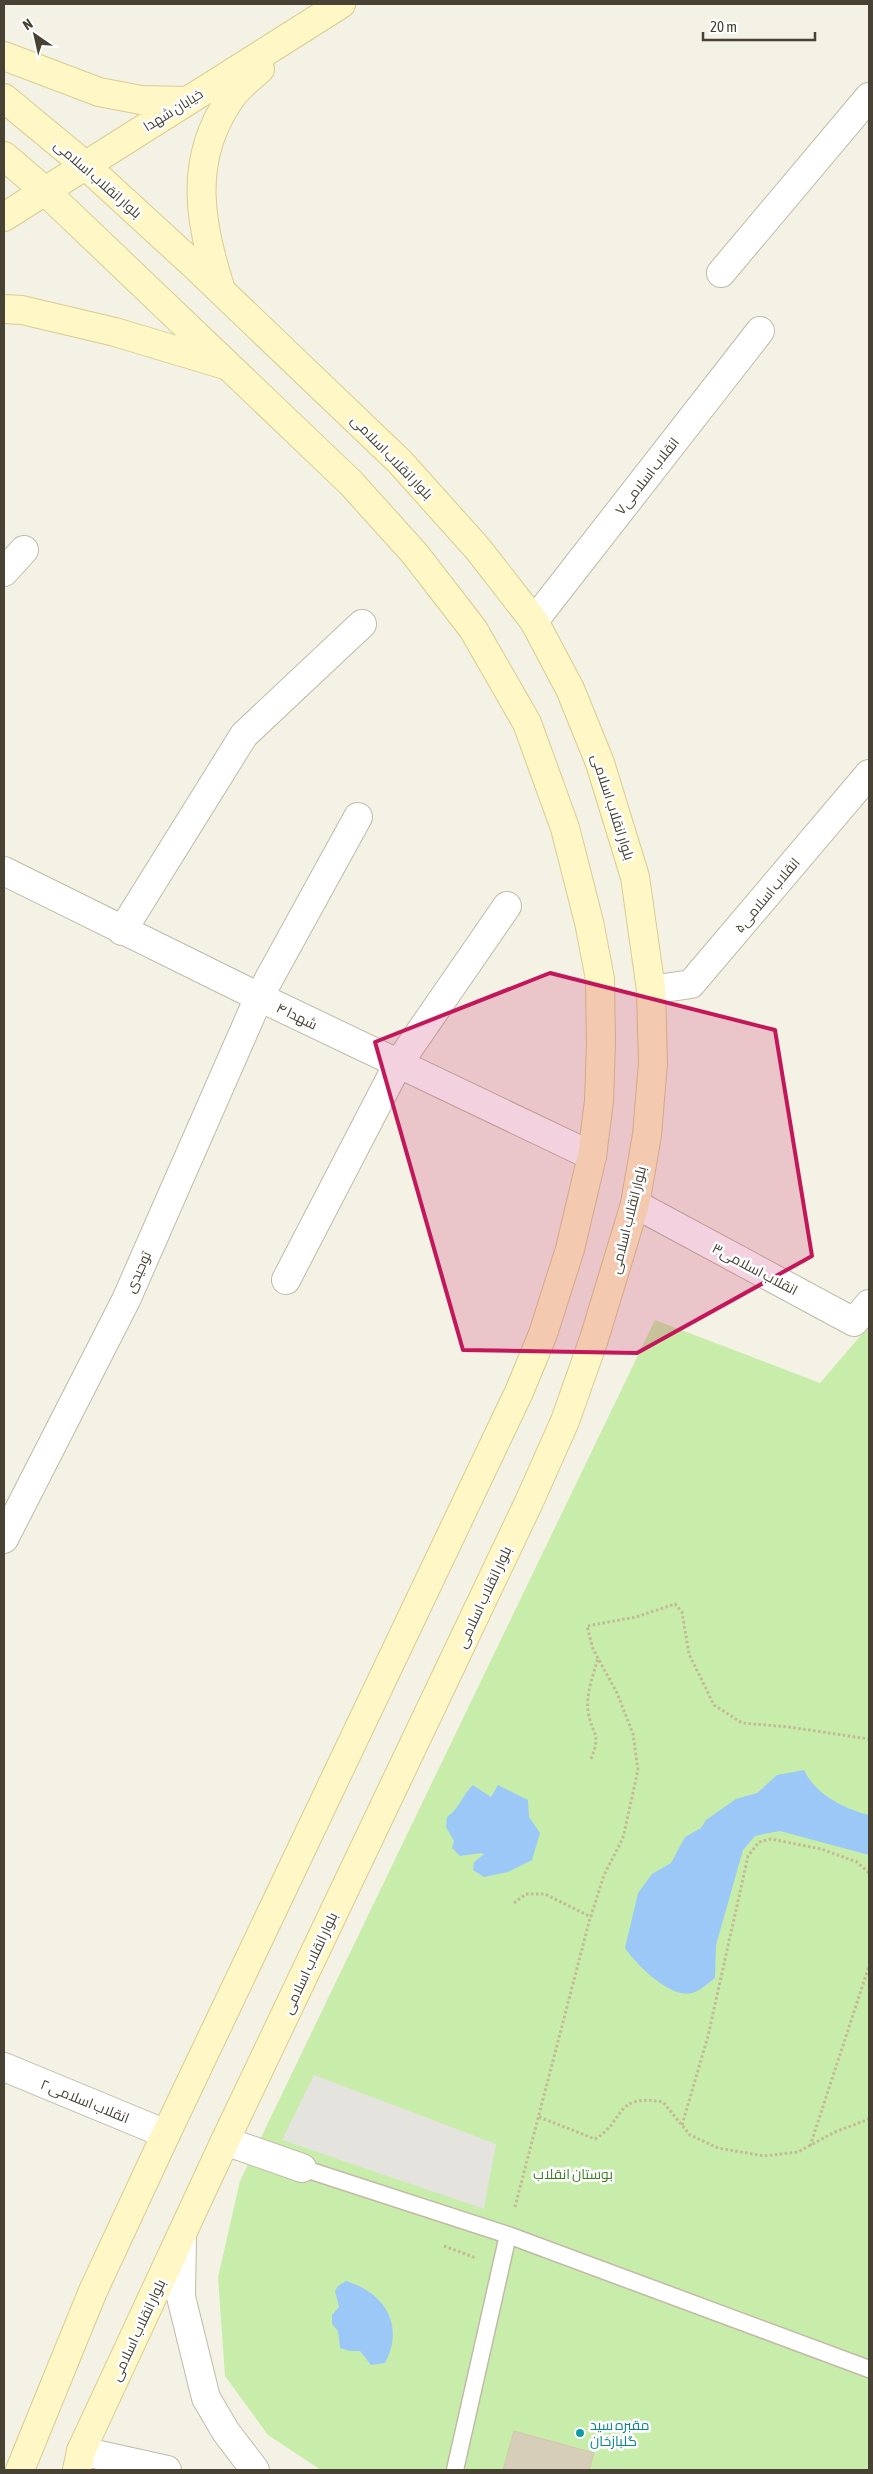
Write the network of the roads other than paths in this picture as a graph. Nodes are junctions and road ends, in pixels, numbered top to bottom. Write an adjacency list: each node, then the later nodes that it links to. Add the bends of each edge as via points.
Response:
1 (342, 4): 2 (main road, خیابان شهدا)
2 (305, 27): 6 (main road, خیابان شهدا); 12 (main road, via 231,97 212,131 202,162 200,191 204,222)
3 (4, 56): 6 (main road, via 99,92 141,100)
4 (869, 97): 11 (street)
5 (4, 98): 8 (main road, بلوار انقلاب اسلامی)
6 (187, 101): 8 (main road, خیابان شهدا)
7 (4, 156): 9 (main road)
8 (85, 165): 9 (main road, خیابان شهدا); 12 (main road, بلوار انقلاب اسلامی)
9 (45, 191): 10 (main road, خیابان شهدا); 15 (main road)
10 (4, 217)
11 (721, 273)
12 (222, 291): 18 (main road, بلوار انقلاب اسلامی, via 400,462 478,549)
13 (4, 309): 15 (main road, via 22,310 116,332)
14 (760, 331): 18 (street, انقلاب اسلامی۷)
15 (229, 366): 28 (main road, via 352,483 415,554 473,629 528,723 565,828 600,980 601,1053)
16 (24, 550): 17 (street)
17 (4, 572)
18 (534, 621): 25 (main road, بلوار انقلاب اسلامی, via 570,690 600,763 635,878)
19 (362, 624): 24 (street, via 244,734)
20 (869, 774): 25 (street, انقلاب اسلامی۵, via 691,984)
21 (358, 817): 26 (street, توحیدی)
22 (4, 871): 24 (street, شهدا ۴)
23 (507, 906): 27 (street)
24 (122, 931): 26 (street, شهدا ۴)
25 (651, 990): 29 (main road, بلوار انقلاب اسلامی, via 653,1063 647,1134)
26 (259, 997): 27 (street, شهدا ۴); 32 (street, توحیدی, via 126,1300)
27 (398, 1064): 28 (street, شهدا ۴); 30 (street)
28 (592, 1156): 34 (main road, via 570,1249 543,1334 519,1392)
29 (635, 1204): 31 (street, انقلاب اسلامی۳, via 854,1322); 35 (main road, بلوار انقلاب اسلامی, via 600,1322 565,1420)
30 (286, 1280)
31 (869, 1304)
32 (4, 1539)
33 (4, 2067): 34 (street, انقلاب اسلامی ۲)
34 (166, 2134): 41 (main road, via 93,2292)
35 (225, 2141): 36 (street); 37 (main road, بلوار انقلاب اسلامی)
36 (302, 2168): 38 (lane)
37 (182, 2234): 40 (main road, بلوار انقلاب اسلامی); 43 (street, via 180,2298 206,2398 226,2432)
38 (508, 2235): 39 (lane); 44 (lane)
39 (869, 2369)
40 (79, 2461): 42 (street)
41 (20, 2470)
42 (167, 2470)
43 (255, 2470)
44 (456, 2470)

